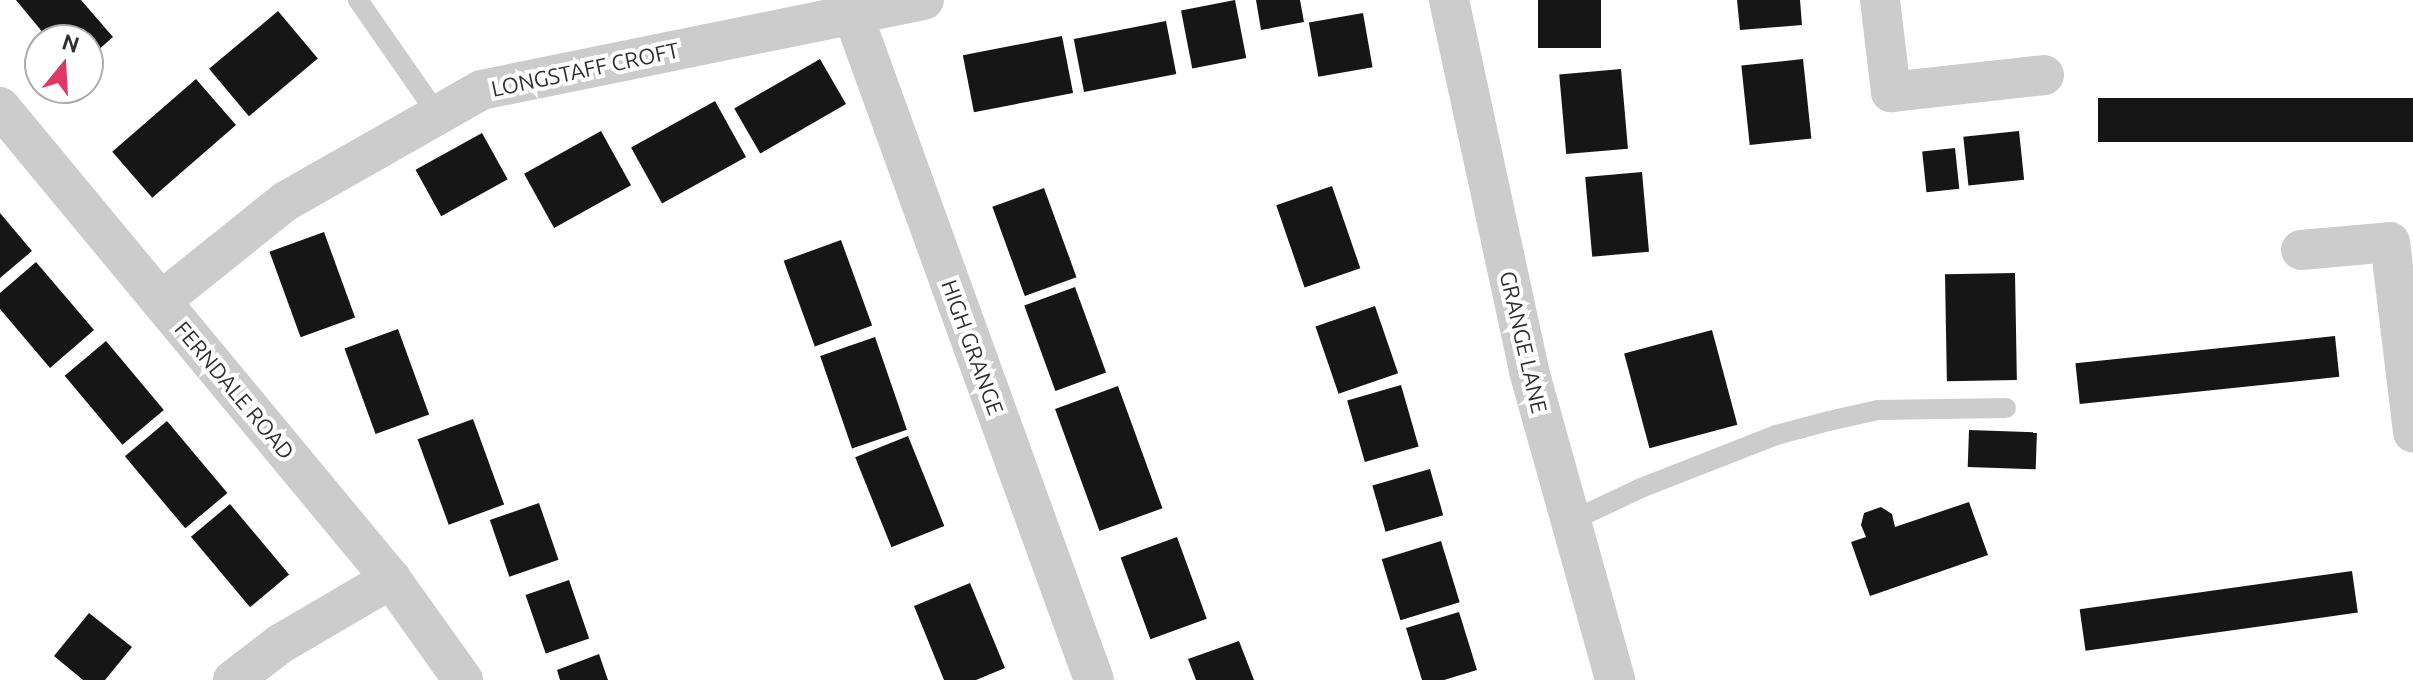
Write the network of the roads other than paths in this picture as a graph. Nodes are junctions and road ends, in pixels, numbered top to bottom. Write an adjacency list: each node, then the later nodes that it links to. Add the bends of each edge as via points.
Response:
1 (358, 0): 8 (lane)
2 (924, 0): 5 (street, LONGSTAFF CROFT)
3 (1449, 0): 13 (street, GRANGE LANE, via 1529,371)
4 (1880, 0): 6 (street, via 1891,92)
5 (853, 15): 8 (street, LONGSTAFF CROFT, via 481,90); 17 (street, HIGH GRANGE)
6 (2044, 75)
7 (0, 107): 10 (street, FERNDALE ROAD)
8 (438, 115): 10 (street, LONGSTAFF CROFT, via 286,201)
9 (2301, 250): 12 (street, via 2390,242)
10 (161, 301): 14 (street, FERNDALE ROAD)
11 (2006, 408): 13 (lane, via 1878,410 1829,421 1749,446)
12 (2413, 433)
13 (1571, 521): 18 (street, GRANGE LANE)
14 (391, 579): 15 (street, via 280,644); 16 (street, FERNDALE ROAD)
15 (233, 680)
16 (463, 680)
17 (1094, 680)
18 (1615, 680)

